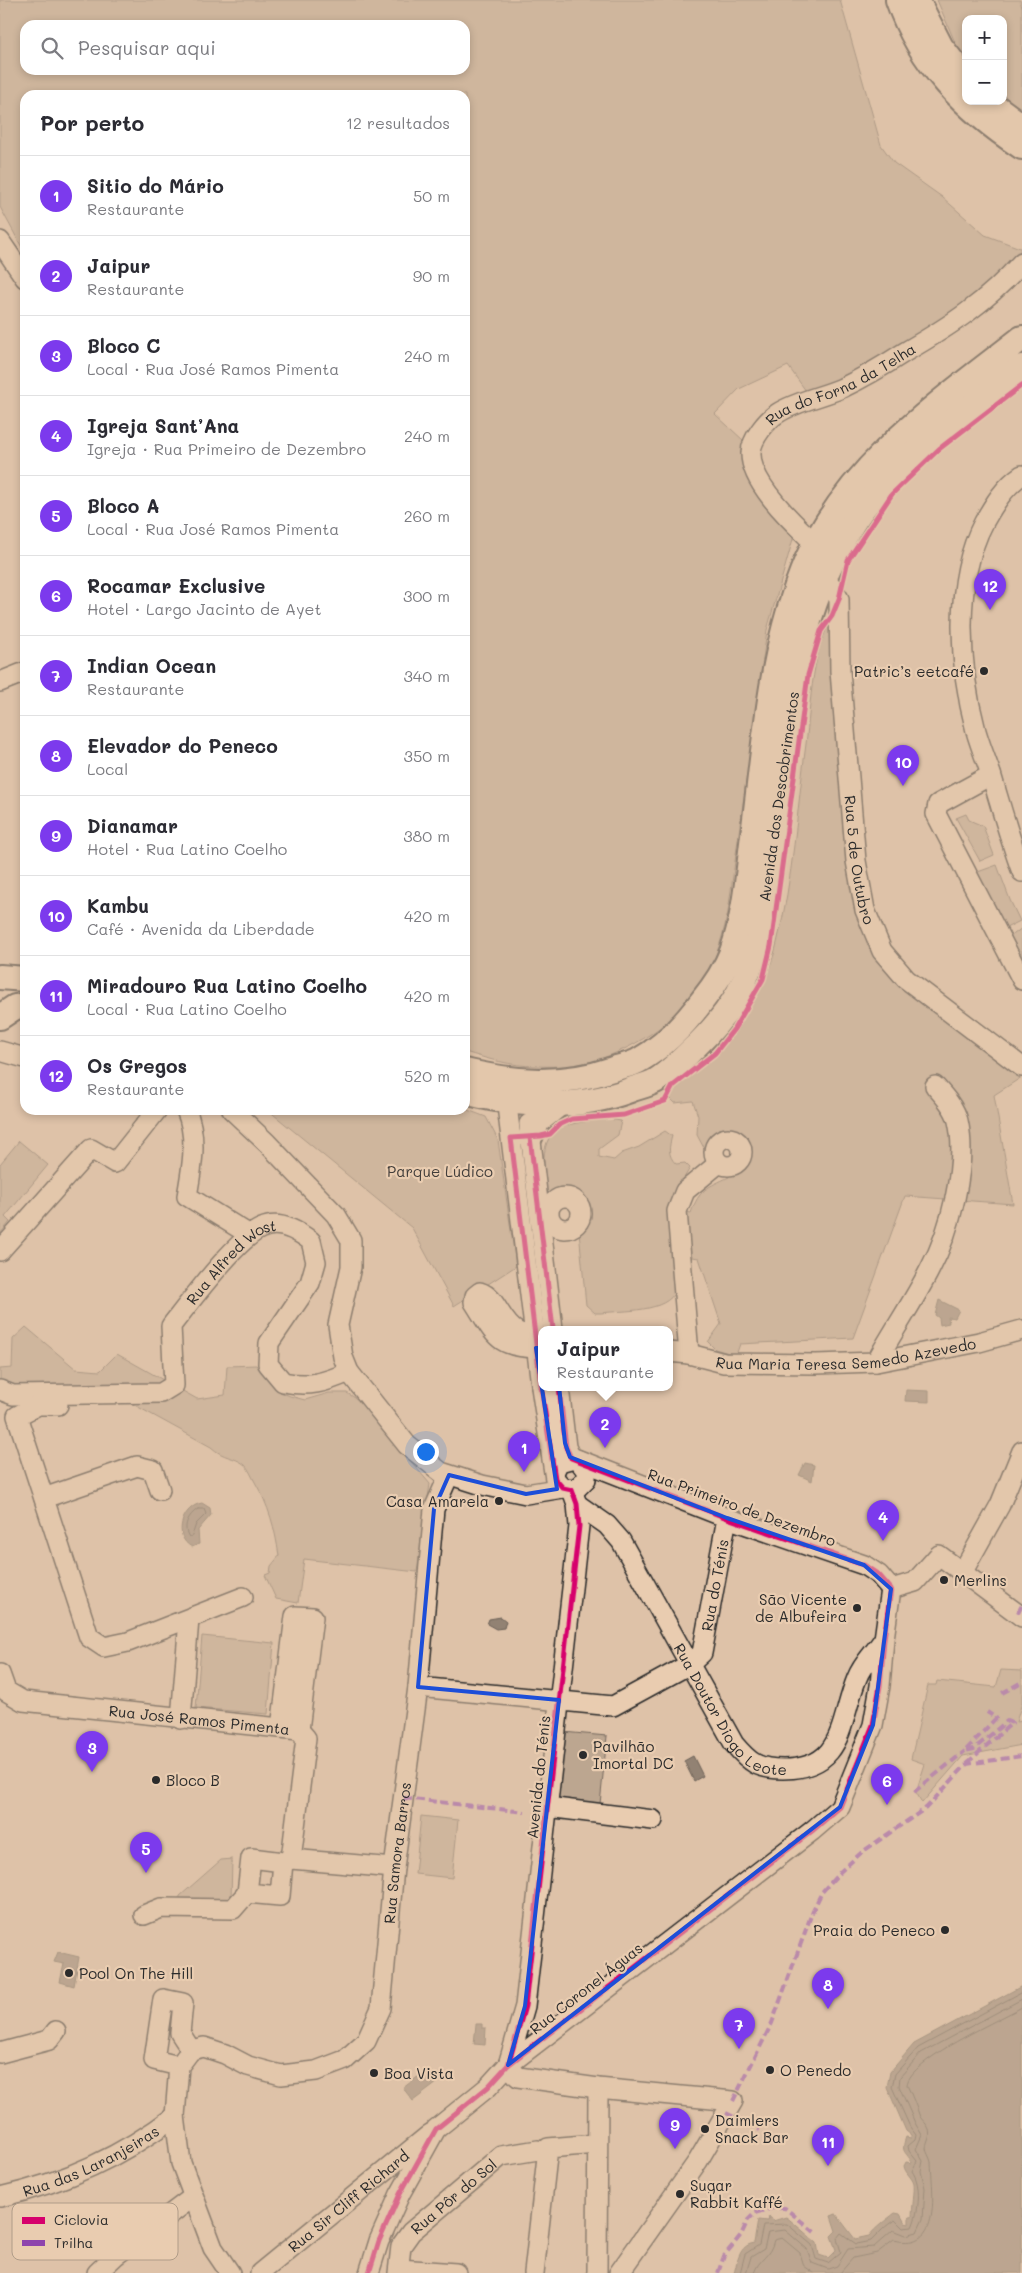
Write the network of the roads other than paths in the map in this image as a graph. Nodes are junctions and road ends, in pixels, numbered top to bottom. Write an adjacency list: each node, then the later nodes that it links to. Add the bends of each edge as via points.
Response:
1 (898, 0): 6 (main road, via 913,35 944,81 976,115)
2 (917, 0): 3 (main road, via 941,47)
3 (962, 74)
4 (993, 105): 5 (main road)
5 (1022, 126)
6 (1022, 147)
7 (0, 241): 9 (street)
8 (1022, 262): 14 (street, Rua do Forna da Telha, via 989,298 958,321 842,388 777,413 754,439 752,467 788,517)
9 (20, 271)
10 (1022, 338): 13 (main road, Avenida dos Descobrimentos, via 922,416 859,478)
11 (1022, 367): 31 (main road, Avenida dos Descobrimentos, via 932,436 881,487 855,520 826,574 798,658 760,929 754,961 739,995 719,1024 654,1081 604,1100)
12 (1022, 475): 17 (street, via 993,505 977,535 966,572 962,629 966,675 976,730)
13 (840, 505): 14 (street, via 816,520); 16 (main road, Avenida dos Descobrimentos, via 808,558)
14 (807, 536): 16 (street, via 794,566)
15 (831, 585): 26 (street, Rua 5 de Outubro, via 839,599 842,690 856,861 864,910 882,951 906,979)
16 (797, 587): 29 (main road, Avenida dos Descobrimentos, via 776,659 739,922 732,952 718,979 684,1025 638,1061 591,1077)
17 (991, 775): 18 (street); 21 (street, via 938,804 936,814)
18 (1022, 872)
19 (0, 977): 20 (main road)
20 (20, 979)
21 (1022, 980)
22 (20, 1006): 23 (main road)
23 (0, 1017)
24 (1, 1049): 25 (street)
25 (20, 1056)
26 (1022, 1067)
27 (470, 1073): 29 (main road, Avenida dos Descobrimentos)
28 (935, 1086): 44 (street, via 958,1120 961,1165 952,1212 931,1268)
29 (516, 1091): 30 (main road, Avenida dos Descobrimentos); 31 (main road, Avenida dos Descobrimentos); 35 (street); 41 (street)
30 (470, 1092)
31 (558, 1105): 35 (main road, via 538,1121)
32 (153, 1115): 38 (street, via 115,1163 92,1149)
33 (188, 1115): 37 (street, via 194,1160 187,1196)
34 (237, 1115): 46 (street, via 336,1215 351,1240 351,1268 338,1325)
35 (530, 1137): 39 (street)
36 (719, 1163): 43 (street, via 685,1191 677,1211)
37 (250, 1236): 46 (street, Rua Alfred Wost, via 263,1227 297,1230 312,1241 316,1262 310,1283 269,1343 268,1364 283,1382 305,1386); 47 (street, Rua Alfred Wost, via 228,1257 171,1326 174,1385 161,1393 13,1395)
38 (0, 1251)
39 (555, 1324)
40 (1022, 1330): 44 (street, Rua Maria Teresa Semedo Azevedo, via 979,1342)
41 (533, 1341): 45 (street)
42 (673, 1352): 43 (street, Rua Maria Teresa Semedo Azevedo)
43 (689, 1354): 44 (street, Rua Maria Teresa Semedo Azevedo, via 724,1363)
44 (876, 1362)
45 (538, 1369)
46 (348, 1372): 54 (street, via 407,1445)
47 (0, 1390)
48 (542, 1391): 53 (street)
49 (559, 1391): 52 (street, via 566,1447)
50 (98, 1405): 57 (street, via 38,1405 17,1416)
51 (1022, 1451): 59 (street, via 1000,1505)
52 (575, 1459): 53 (street, via 560,1462); 56 (street, via 585,1466 586,1479); 58 (street, Rua Primeiro de Dezembro)
53 (555, 1470): 56 (street, via 557,1483)
54 (449, 1475): 56 (street, via 482,1486 526,1494); 67 (street, Rua Samora Barros, via 434,1509)
55 (160, 1490): 57 (street, via 153,1470 137,1466)
56 (571, 1494): 65 (street, Rua Doutor Diogo Leote, via 621,1541); 68 (street, Avenida do Ténis, via 579,1526)
57 (44, 1498): 63 (street, via 89,1636 104,1647 128,1642)
58 (727, 1518): 60 (street, Rua Primeiro de Dezembro, via 864,1565); 65 (street, Rua do Ténis, via 702,1653)
59 (962, 1573): 60 (street, via 939,1555 915,1582); 62 (street)
60 (891, 1589): 64 (street, Rua Coronel Águas)
61 (242, 1597): 63 (street)
62 (1022, 1617)
63 (189, 1619): 69 (street)
64 (884, 1639): 65 (street, Rua Doutor Diogo Leote, via 858,1676 834,1746 824,1759 798,1769 772,1769 750,1762 734,1744); 79 (street, Rua Coronel Águas, via 873,1726 840,1807)
65 (690, 1664): 68 (street, Rua do Ténis, via 613,1706)
66 (0, 1674): 69 (street, Rua José Ramos Pimenta, via 6,1691 23,1701)
67 (418, 1687): 68 (street, Rua do Ténis); 74 (street, Rua Samora Barros)
68 (560, 1700): 71 (street, Avenida do Ténis)
69 (181, 1719): 70 (street, Rua José Ramos Pimenta)
70 (290, 1729): 70 (street, via 313,1617 295,1616); 73 (street, Rua José Ramos Pimenta, via 306,1738)
71 (547, 1807): 72 (street); 77 (street, Avenida do Ténis)
72 (653, 1820)
73 (287, 1860): 74 (street); 75 (street, Rua José Ramos Pimenta, via 280,1896); 75 (street, via 251,1858)
74 (394, 1868): 80 (street, Rua Samora Barros, via 381,2008 366,2041 345,2060 323,2068 281,2075 248,2066 204,2047)
75 (247, 1893): 76 (street, via 233,1909 162,1908)
76 (144, 1915)
77 (522, 2019): 79 (street); 82 (street, Avenida do Ténis)
78 (56, 2031): 81 (street, via 49,2040)
79 (538, 2041): 82 (street, Rua Coronel Águas)
80 (191, 2050): 83 (street); 83 (street, via 180,2033 183,2003 163,1999 154,2060)
81 (0, 2053)
82 (508, 2065): 84 (street, via 518,2077); 86 (street, Rua Coronel Águas, via 488,2087)
83 (179, 2066): 85 (street)
84 (598, 2088): 87 (street); 101 (street, via 732,2101 698,2160)
85 (176, 2116): 89 (street, Rua das Laranjeiras, via 152,2134 80,2172 36,2189); 90 (street, via 181,2163)
86 (436, 2129): 96 (street, Rua Sir Cliff Richard); 97 (street, Rua Coronel Águas, via 400,2194)
87 (597, 2144): 88 (street, Rua Pôr do Sol); 100 (street)
88 (543, 2149): 94 (street, Rua Pôr do Sol, via 501,2156 481,2170 410,2232 401,2246); 99 (street)
89 (0, 2197)
90 (193, 2197): 91 (street); 95 (street, via 213,2248)
91 (178, 2209)
92 (117, 2260): 93 (street)
93 (106, 2269)
94 (398, 2271): 98 (street)
95 (230, 2273)
96 (260, 2273)
97 (369, 2273)
98 (456, 2273)
99 (534, 2273)
100 (596, 2273)
101 (619, 2273)

